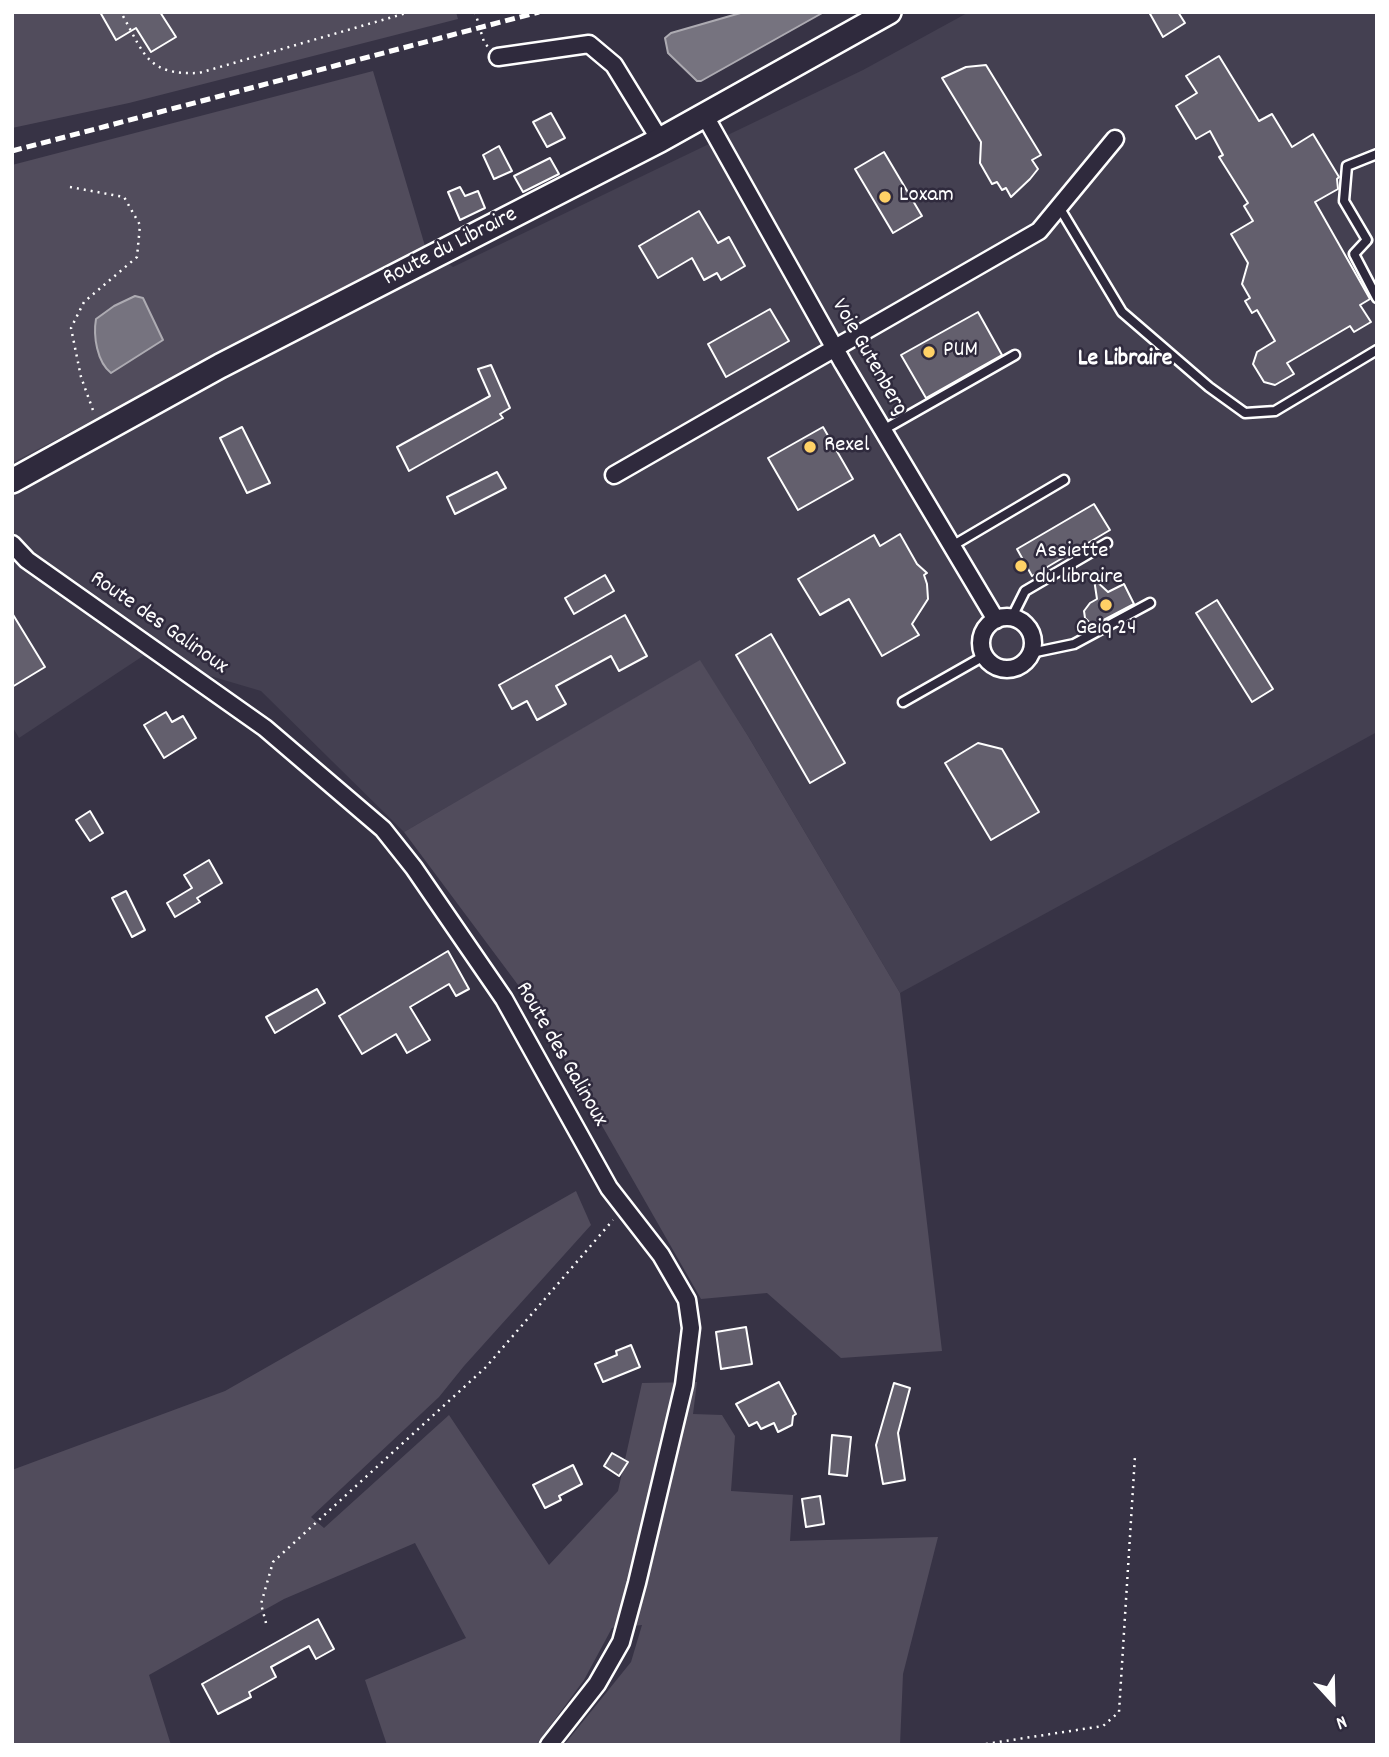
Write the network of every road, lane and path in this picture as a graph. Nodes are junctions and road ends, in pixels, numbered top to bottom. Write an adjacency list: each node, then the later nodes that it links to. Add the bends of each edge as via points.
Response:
1 (410, 12): 4 (path, via 218,68 180,74 152,63)
2 (475, 12): 5 (path, via 484,42)
3 (889, 12): 6 (main road, Route du Libraire)
4 (123, 16)
5 (498, 57): 8 (street, via 589,44 614,65)
6 (705, 116): 8 (main road, Route du Libraire); 13 (street, Voie Gutenberg)
7 (1115, 139): 11 (street)
8 (660, 140): 17 (main road, Route du Libraire, via 220,366)
9 (1377, 154): 12 (lane, via 1347,166 1344,201 1367,240 1353,254)
10 (70, 187): 17 (path, via 124,197 140,225 137,257 84,302 71,328 81,377)
11 (1059, 206): 13 (street, via 1039,231); 14 (lane, via 1122,312 1245,413 1275,411)
12 (1377, 298)
13 (835, 349): 16 (street, Voie Gutenberg); 18 (street)
14 (1377, 350)
15 (1014, 355): 16 (lane)
16 (883, 430): 23 (street, Voie Gutenberg)
17 (102, 432): 20 (main road, Route du Libraire)
18 (614, 475)
19 (1064, 480): 23 (lane)
20 (12, 481)
21 (12, 544): 30 (street, Route des Galinoux, via 27,560 265,728 383,829 504,999 609,1188)
22 (1107, 544): 25 (lane, via 1025,591)
23 (952, 546): 26 (street, Voie Gutenberg)
24 (1150, 603): 27 (lane, via 1074,644)
25 (1012, 617): 26 (street); 27 (street, via 1028,627)
26 (996, 620): 28 (street, via 981,638)
27 (1031, 653): 28 (street, via 1007,669)
28 (984, 656): 29 (lane)
29 (903, 702)
30 (624, 1206): 32 (path, via 486,1367 273,1562 261,1604); 33 (street, Route des Galinoux, via 687,1300 691,1328 684,1385 621,1642 597,1684)
31 (1135, 1456): 34 (path, via 1119,1712 1103,1726)
32 (266, 1622)
33 (549, 1745)
34 (978, 1745)

